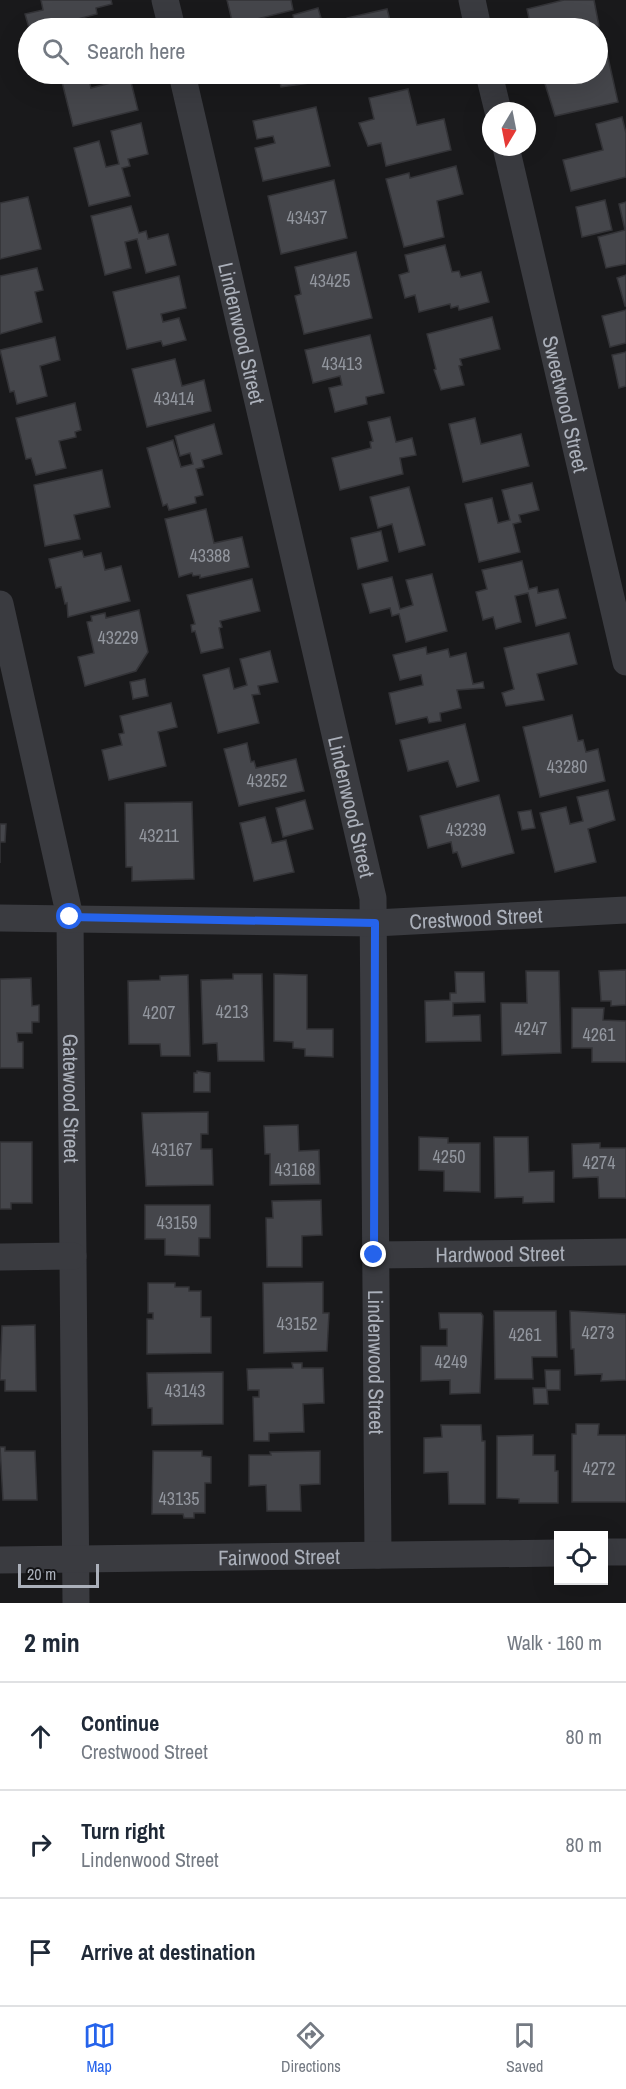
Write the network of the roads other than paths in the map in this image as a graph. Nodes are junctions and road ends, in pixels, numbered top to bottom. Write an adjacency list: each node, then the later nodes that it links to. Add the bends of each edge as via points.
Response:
1 (165, 0): 3 (street)
2 (472, 0): 4 (street)
3 (170, 18)
4 (476, 18)
5 (184, 84): 14 (street, Lindenwood Street, via 373,898)
6 (491, 84): 7 (street)
7 (496, 102)
8 (508, 156): 10 (street, Sweetwood Street)
9 (0, 604): 12 (street, Gatewood Street)
10 (626, 662)
11 (626, 910): 14 (street, Crestwood Street)
12 (70, 917): 13 (street, Crestwood Street); 14 (street, Crestwood Street); 17 (street, Gatewood Street)
13 (0, 918)
14 (375, 923): 16 (street, Lindenwood Street)
15 (626, 1252): 16 (street, Hardwood Street)
16 (374, 1255): 22 (street, Lindenwood Street)
17 (73, 1256): 18 (street); 23 (street, Gatewood Street)
18 (0, 1257)
19 (608, 1552): 20 (street)
20 (626, 1552)
21 (554, 1553): 22 (street, Fairwood Street)
22 (378, 1555): 23 (street, Fairwood Street)
23 (75, 1559): 24 (street, Fairwood Street); 25 (street, Gatewood Street)
24 (0, 1560)
25 (76, 1603)

